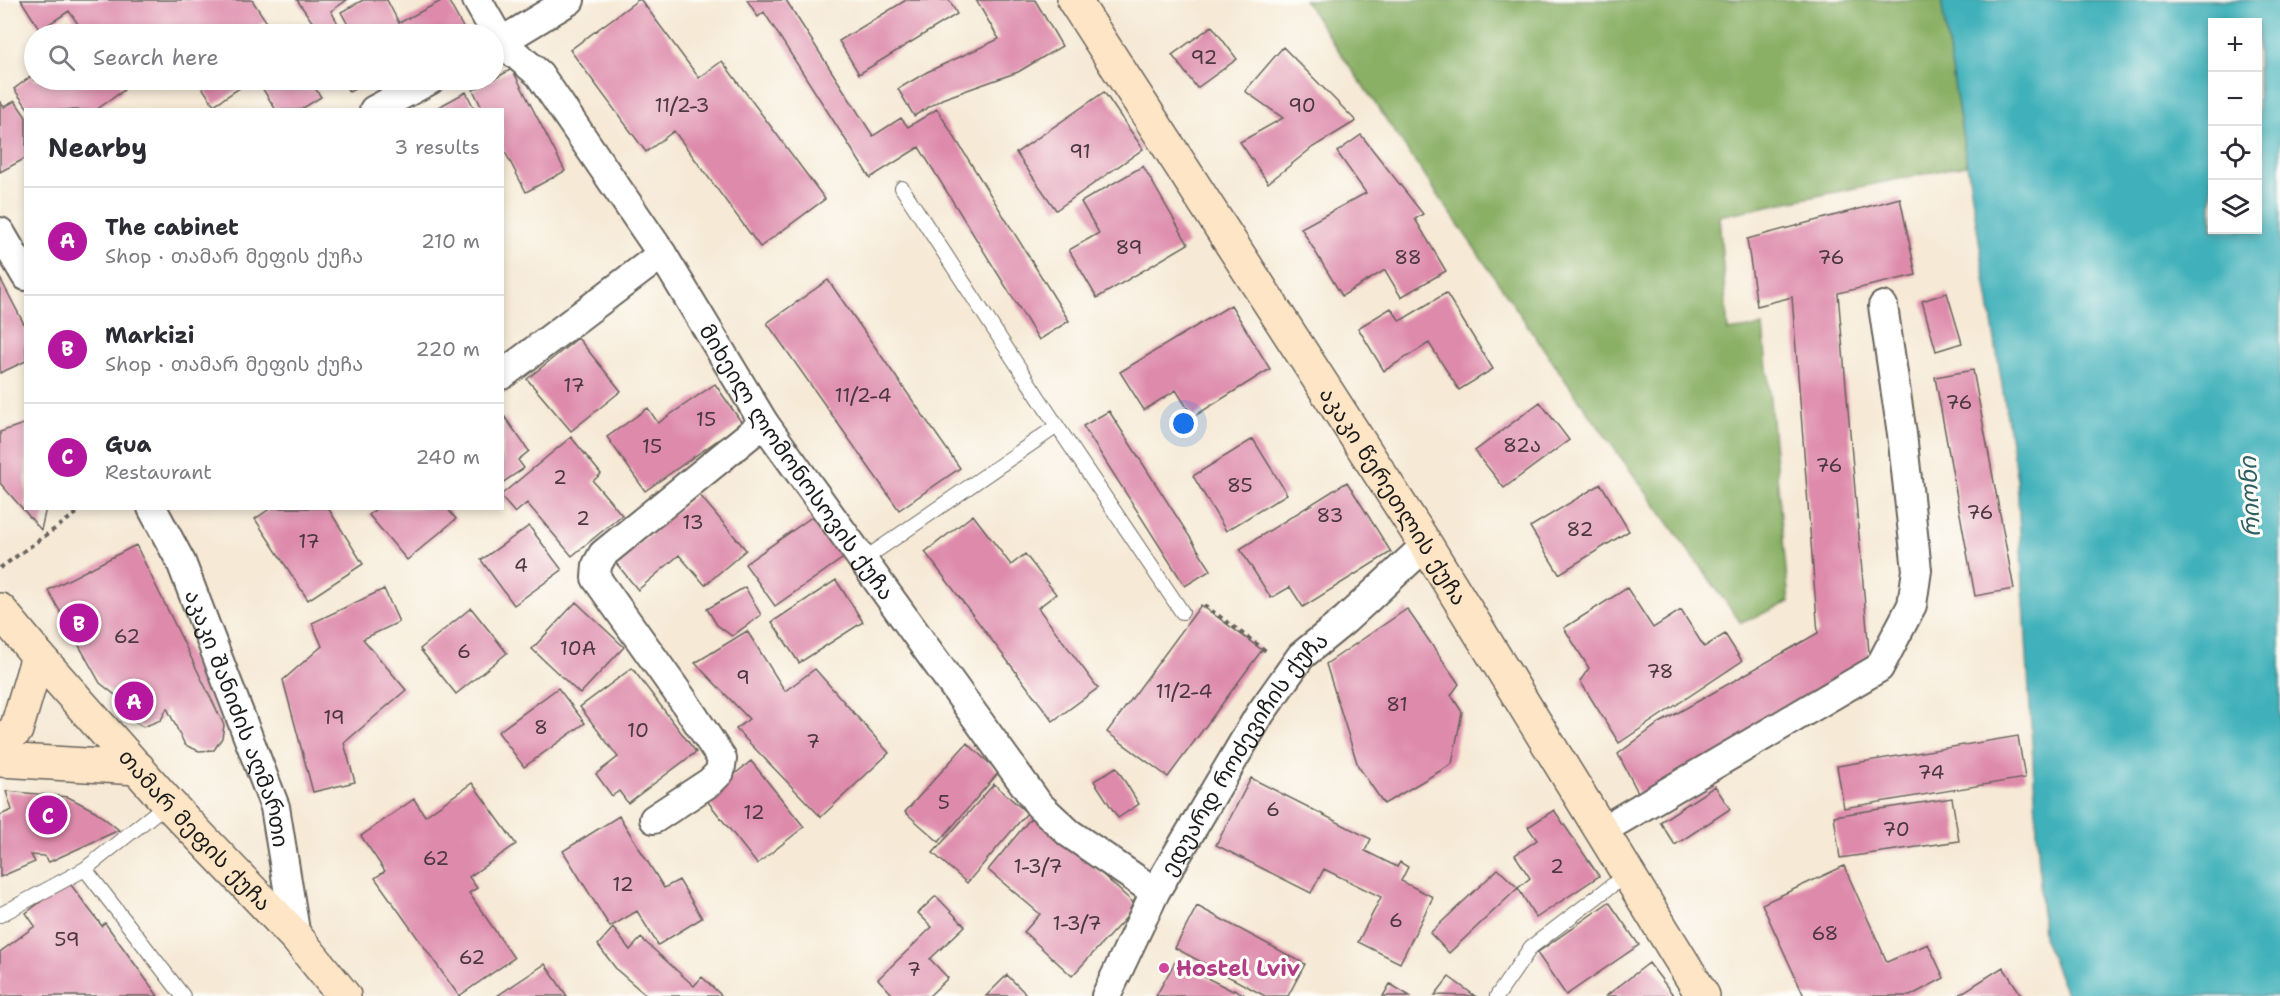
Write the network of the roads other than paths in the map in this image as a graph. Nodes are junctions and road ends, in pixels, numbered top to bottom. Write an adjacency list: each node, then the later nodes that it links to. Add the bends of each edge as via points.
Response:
1 (477, 0): 4 (street, მიხეილ ლომონოსოვის ქუჩა)
2 (570, 0): 5 (street)
3 (1074, 0): 18 (main road, აკაკი წერეთლის ქუჩა)
4 (488, 24)
5 (504, 40)
6 (504, 49): 11 (street, მიხეილ ლომონოსოვის ქუჩა, via 538,74)
7 (411, 90): 8 (street)
8 (378, 108)
9 (902, 188): 16 (lane)
10 (0, 232): 12 (street)
11 (662, 254): 14 (street); 15 (street, მიხეილ ლომონოსოვის ქუჩა)
12 (24, 273)
13 (1883, 306): 28 (street, via 1917,570 1912,605 1879,668)
14 (504, 373)
15 (764, 423): 19 (street, მიხეილ ლომონოსოვის ქუჩა); 27 (street, via 603,554 597,565 596,578 722,759 720,772 710,782)
16 (1057, 426): 19 (lane); 21 (lane)
17 (153, 510): 33 (street, აკაკი შანიძის აღმართი, via 186,573 275,807)
18 (1426, 545): 28 (main road, აკაკი წერეთლის ქუჩა); 31 (street, ედუარდ როძევიჩის ქუჩა, via 1301,656 1260,714)
19 (863, 560): 31 (street, მიხეილ ლომონოსოვის ქუჩა, via 1039,805 1069,833)
20 (0, 610): 22 (main road, თამარ მეფის ქუჩა)
21 (1182, 612)
22 (38, 657): 23 (main road, via 16,730); 25 (main road, თამარ მეფის ქუჩა)
23 (0, 742)
24 (0, 760): 25 (main road)
25 (138, 768): 26 (main road, თამარ მეფის ქუჩა)
26 (168, 802): 29 (lane); 33 (main road, თამარ მეფის ქუჩა)
27 (654, 819)
28 (1601, 831): 30 (main road, აკაკი წერეთლის ქუჩა)
29 (85, 868): 32 (lane); 34 (lane)
30 (1627, 874): 37 (lane, via 1531,947); 38 (main road, აკაკი წერეთლის ქუჩა)
31 (1155, 892): 36 (street, ედუარდ როძევიჩის ქუჩა)
32 (0, 915)
33 (296, 937): 35 (main road, თამარ მეფის ქუჩა)
34 (183, 996)
35 (344, 996)
36 (1106, 996)
37 (1497, 996)
38 (1703, 996)

